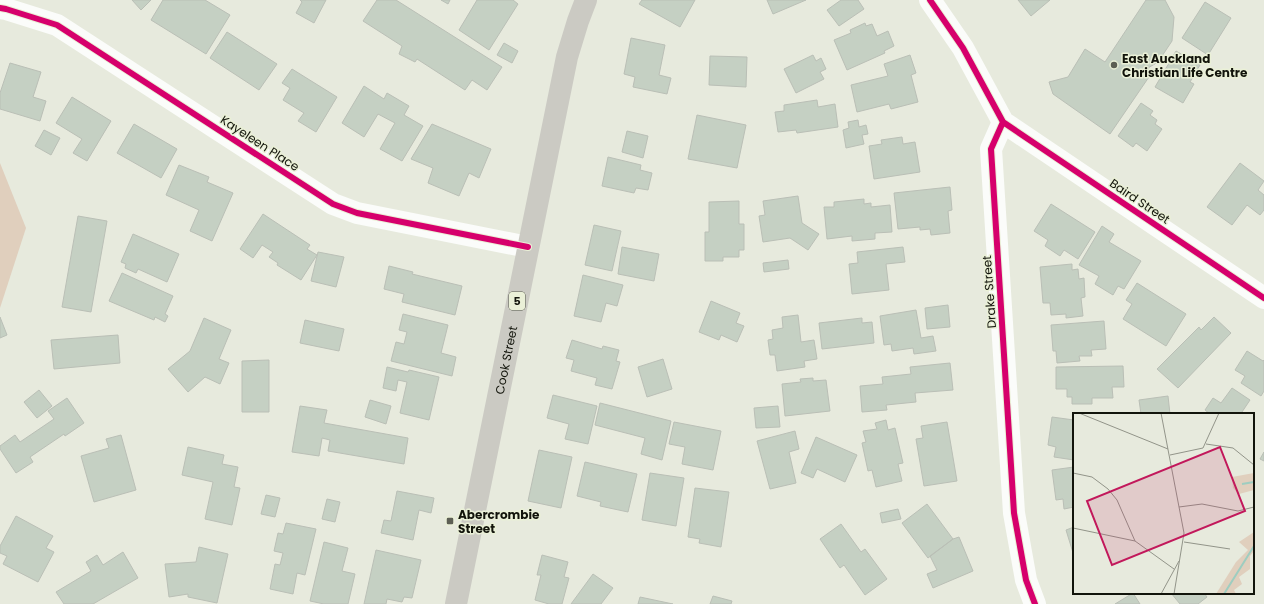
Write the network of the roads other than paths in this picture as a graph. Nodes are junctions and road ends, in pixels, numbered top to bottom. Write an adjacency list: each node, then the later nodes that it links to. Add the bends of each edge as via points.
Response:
1 (586, 0): 5 (main road, Cook Street / 5, via 567,57)
2 (930, 0): 4 (street, via 963,48)
3 (0, 8): 5 (street, Kayeleen Place, via 57,26 333,204 357,213)
4 (1003, 122): 6 (street, Baird Street); 8 (street, Drake Street, via 991,149 1014,513 1026,580)
5 (528, 247): 7 (main road, Cook Street / 5)
6 (1264, 298)
7 (456, 604)
8 (1035, 604)

